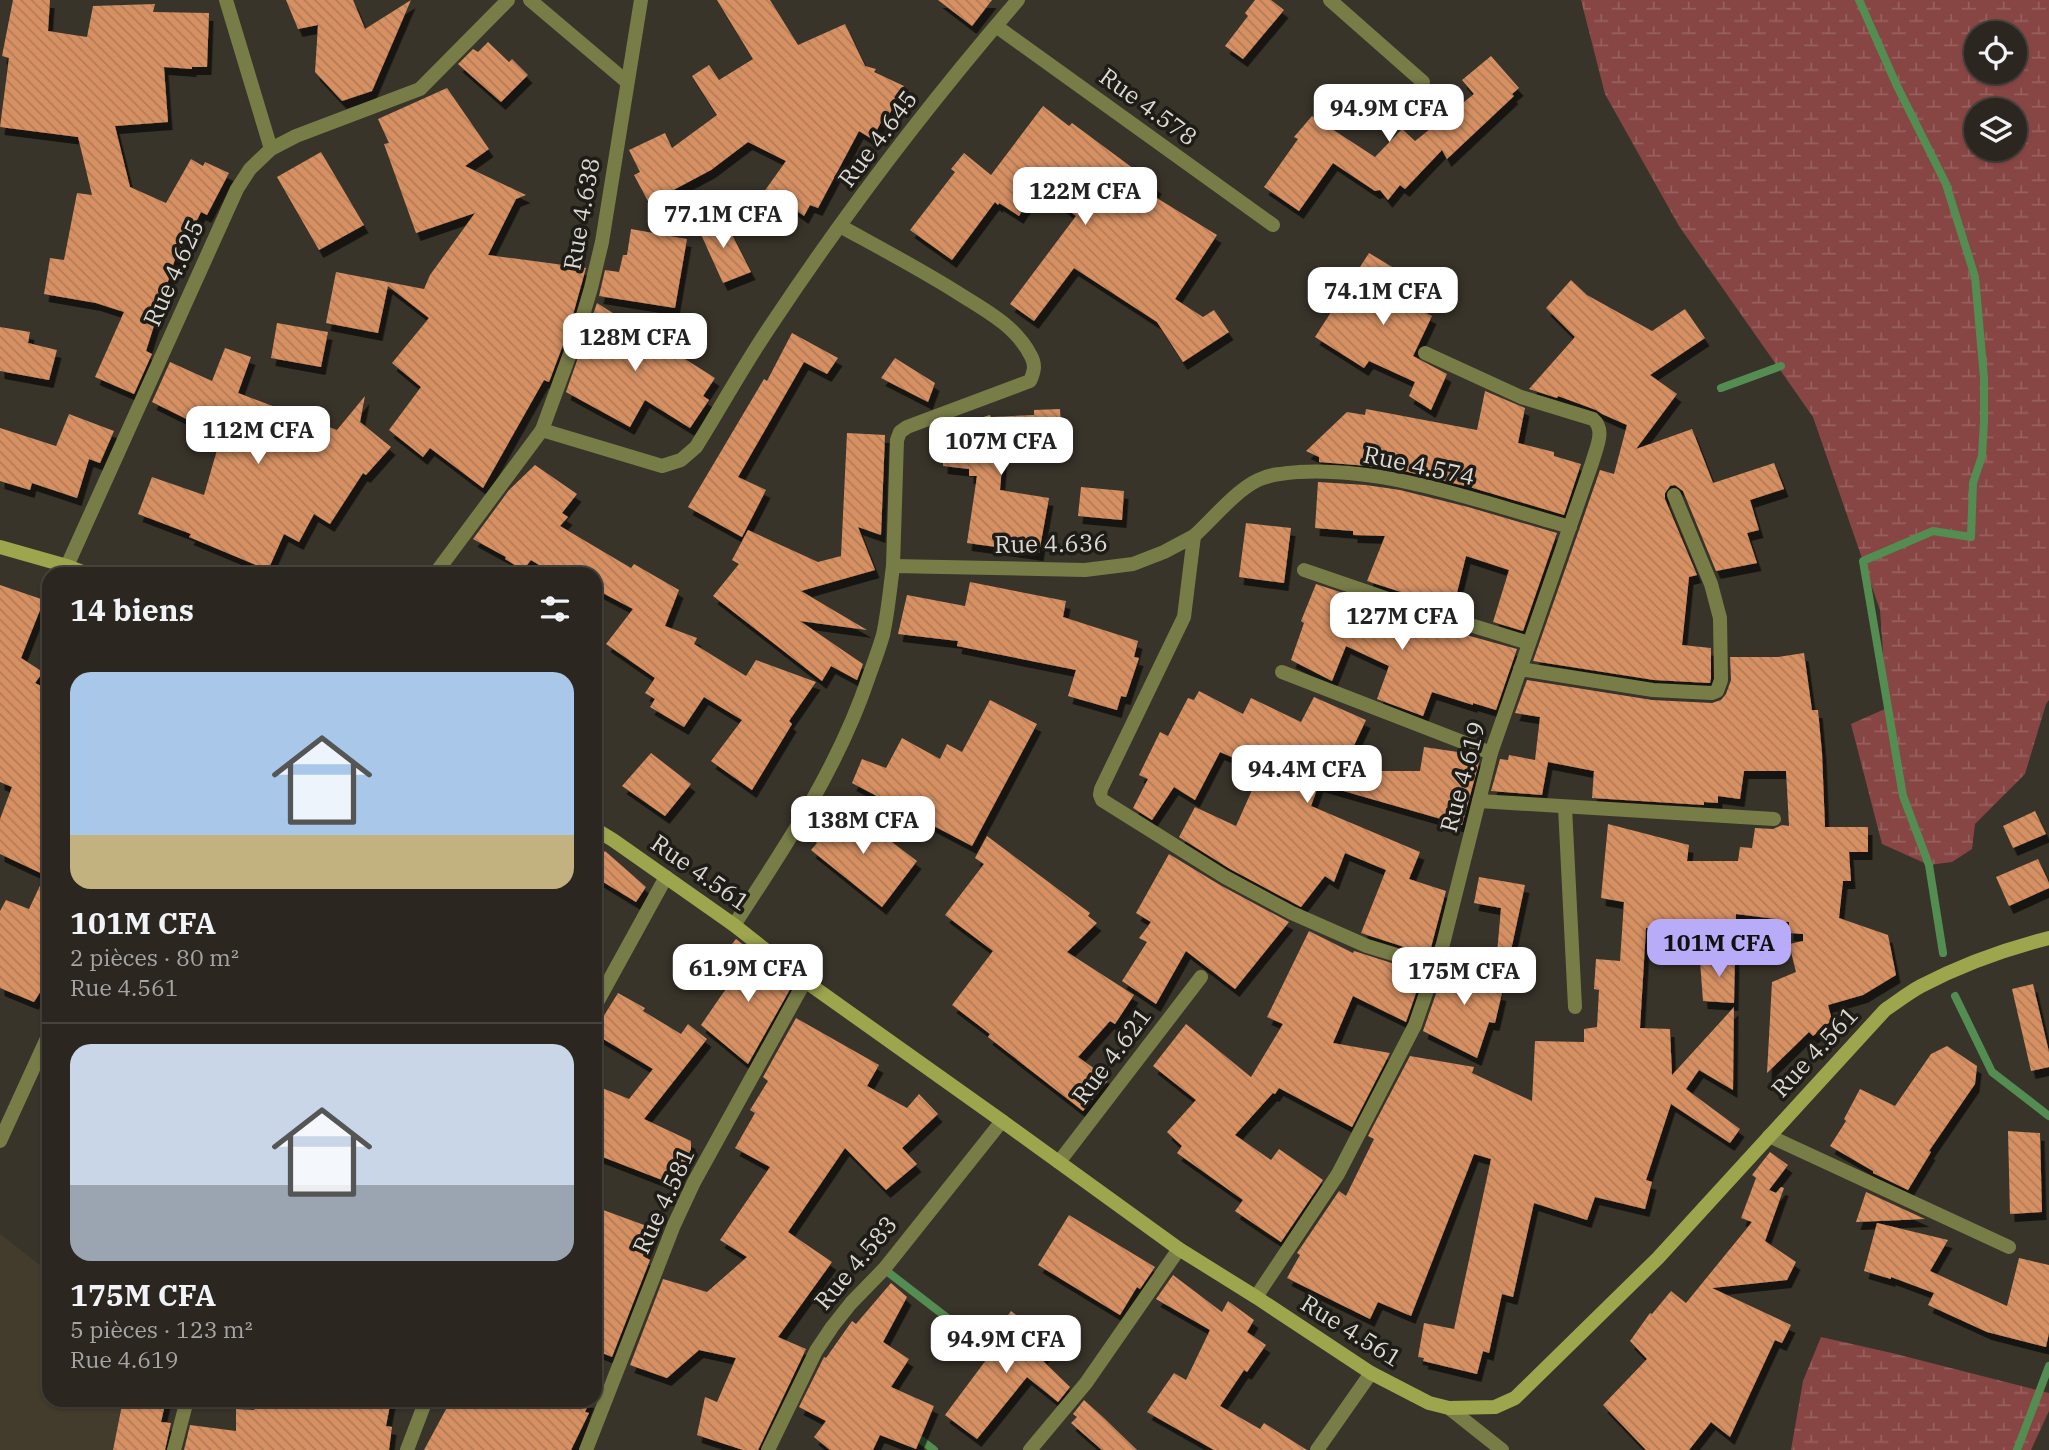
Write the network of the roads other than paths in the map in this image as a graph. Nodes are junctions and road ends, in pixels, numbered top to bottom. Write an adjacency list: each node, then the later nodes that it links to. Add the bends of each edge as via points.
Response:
1 (226, 0): 10 (street)
2 (508, 0): 10 (street, via 419,89)
3 (530, 0): 8 (street)
4 (641, 0): 8 (street, Rue 4.638)
5 (1018, 0): 7 (street, Rue 4.645)
6 (1330, 0): 9 (street)
7 (996, 26): 11 (street, Rue 4.578); 12 (street, Rue 4.645)
8 (627, 82): 14 (street, Rue 4.638, via 591,288)
9 (1423, 82)
10 (271, 149): 19 (street, Rue 4.625, via 237,190)
11 (1273, 225)
12 (840, 226): 14 (street, Rue 4.645, via 770,326 696,447 681,460 662,466); 20 (street, via 995,316 1017,335 1033,358 1035,371 1030,381 900,432)
13 (1425, 353): 16 (street, Rue 4.619, via 1521,397 1599,424 1592,463)
14 (542, 430): 21 (street)
15 (1674, 495): 24 (street, via 1720,618 1721,680 1717,691 1654,690)
16 (1570, 527): 17 (street, Rue 4.574, via 1400,480 1324,471 1259,479); 23 (street, Rue 4.619)
17 (1194, 536): 20 (street, Rue 4.636, via 1133,564 1085,570); 34 (street, via 1184,617 1101,789 1102,800 1224,877 1292,913 1367,946)
18 (0, 547): 19 (main road)
19 (67, 566)
20 (893, 566): 32 (street, via 882,638 857,713 783,849)
21 (440, 567)
22 (1304, 570): 23 (street)
23 (1529, 643): 24 (street, Rue 4.619)
24 (1520, 669): 26 (street, Rue 4.619)
25 (1282, 672): 26 (street)
26 (1491, 753): 27 (street, Rue 4.619)
27 (1479, 801): 28 (street); 34 (street, Rue 4.619)
28 (1565, 807): 29 (street); 38 (street)
29 (1774, 819)
30 (602, 834): 31 (main road, Rue 4.561)
31 (666, 877): 32 (main road, Rue 4.561); 37 (street)
32 (734, 925): 36 (main road, Rue 4.561)
33 (2049, 938): 41 (main road, Rue 4.561, via 1956,970 1885,1010)
34 (1436, 967): 46 (street, Rue 4.619, via 1415,1025 1338,1174)
35 (1201, 977): 43 (street, Rue 4.621)
36 (805, 981): 40 (main road, Rue 4.561); 53 (street, Rue 4.581, via 694,1182)
37 (602, 993)
38 (1575, 1007)
39 (42, 1049): 42 (street)
40 (1002, 1121): 43 (main road, Rue 4.561); 54 (street, Rue 4.583, via 832,1327)
41 (1769, 1136): 44 (street); 50 (main road, Rue 4.561, via 1658,1258 1515,1398 1495,1407)
42 (0, 1140)
43 (1059, 1162): 45 (main road, Rue 4.561)
44 (2010, 1247)
45 (1179, 1249): 46 (main road, Rue 4.561); 55 (street, via 1086,1383)
46 (1256, 1297): 47 (main road, Rue 4.561)
47 (1371, 1373): 50 (main road, Rue 4.561, via 1429,1403); 56 (street)
48 (185, 1407): 51 (street)
49 (423, 1407): 52 (street)
50 (1449, 1408): 57 (street)
51 (174, 1450)
52 (407, 1450)
53 (586, 1450)
54 (768, 1450)
55 (1030, 1450)
56 (1317, 1450)
57 (1502, 1450)

